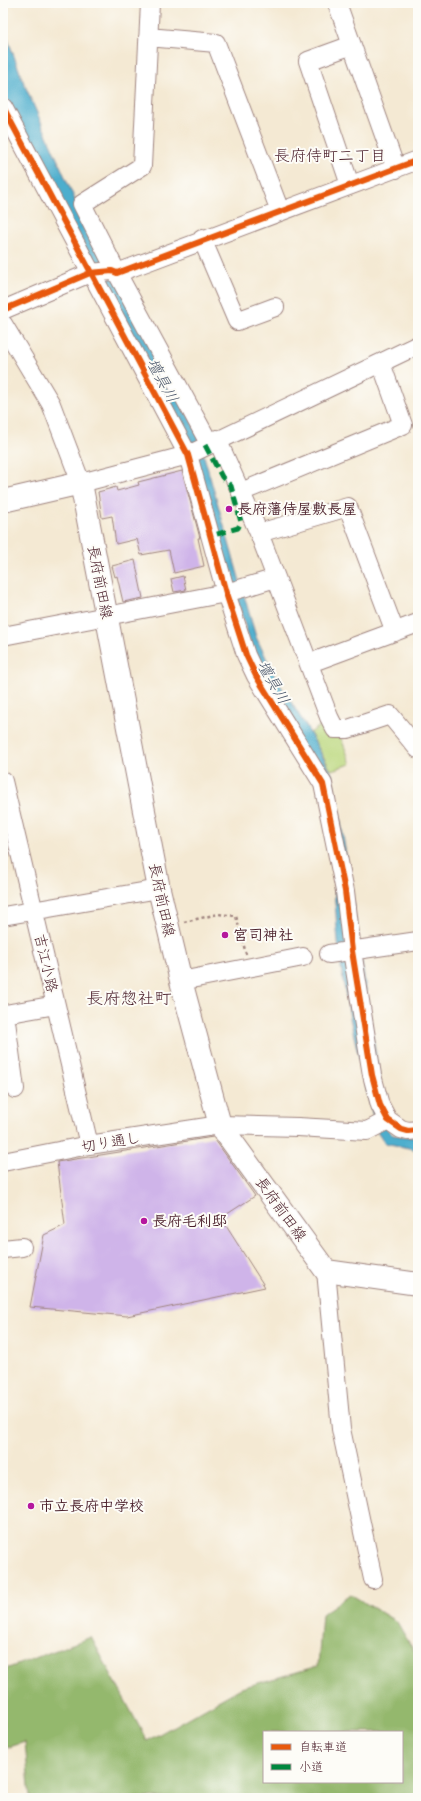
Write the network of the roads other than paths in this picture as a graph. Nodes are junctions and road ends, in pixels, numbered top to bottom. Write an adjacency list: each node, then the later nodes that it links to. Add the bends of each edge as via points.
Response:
1 (150, 3): 3 (street)
2 (337, 3): 4 (street)
3 (148, 37): 9 (street, via 216,43); 12 (street, via 142,166 82,204)
4 (352, 45): 7 (street); 8 (street, via 308,61)
5 (3, 107): 11 (street)
6 (418, 160): 7 (street)
7 (396, 169): 8 (street)
8 (350, 185): 9 (street)
9 (280, 211): 10 (street)
10 (202, 239): 12 (street); 13 (street, via 236,321)
11 (92, 272): 12 (street); 14 (street); 18 (street)
12 (114, 272): 18 (street)
13 (275, 307)
14 (3, 310)
15 (3, 324): 19 (street, via 51,404)
16 (418, 345): 17 (street)
17 (381, 363): 18 (street); 20 (street, via 403,425)
18 (202, 447): 19 (street); 20 (street); 24 (street)
19 (81, 483): 21 (main road); 25 (main road, 長府前田線)
20 (241, 492): 22 (street)
21 (3, 501)
22 (259, 533): 23 (street); 27 (street, via 348,507)
23 (276, 578): 24 (street); 29 (street)
24 (233, 591): 25 (street); 36 (street, via 246,655 256,676 323,784 343,883)
25 (106, 615): 28 (street); 32 (main road, 長府前田線)
26 (418, 623): 27 (street)
27 (395, 632): 29 (street)
28 (3, 636)
29 (310, 663): 30 (street, via 335,729 348,728 390,715)
30 (418, 749)
31 (3, 781): 33 (street, 吉江小路)
32 (159, 889): 33 (street); 38 (main road, 長府前田線)
33 (34, 910): 34 (street); 39 (street, 吉江小路)
34 (3, 916)
35 (418, 941): 36 (street)
36 (341, 952): 41 (street, via 380,1106)
37 (303, 957): 38 (street)
38 (181, 981): 42 (main road, 長府前田線)
39 (56, 1005): 40 (street, via 5,1014); 44 (street, 吉江小路)
40 (15, 1089)
41 (388, 1120): 42 (street, 切り通し, via 367,1131); 43 (street, via 401,1129)
42 (220, 1125): 44 (street, 切り通し); 48 (main road, 長府前田線)
43 (418, 1130)
44 (89, 1145): 45 (street, 切り通し)
45 (3, 1162)
46 (22, 1247): 47 (street)
47 (3, 1248)
48 (326, 1271): 49 (main road); 50 (street, via 341,1429)
49 (418, 1284)
50 (373, 1579)

